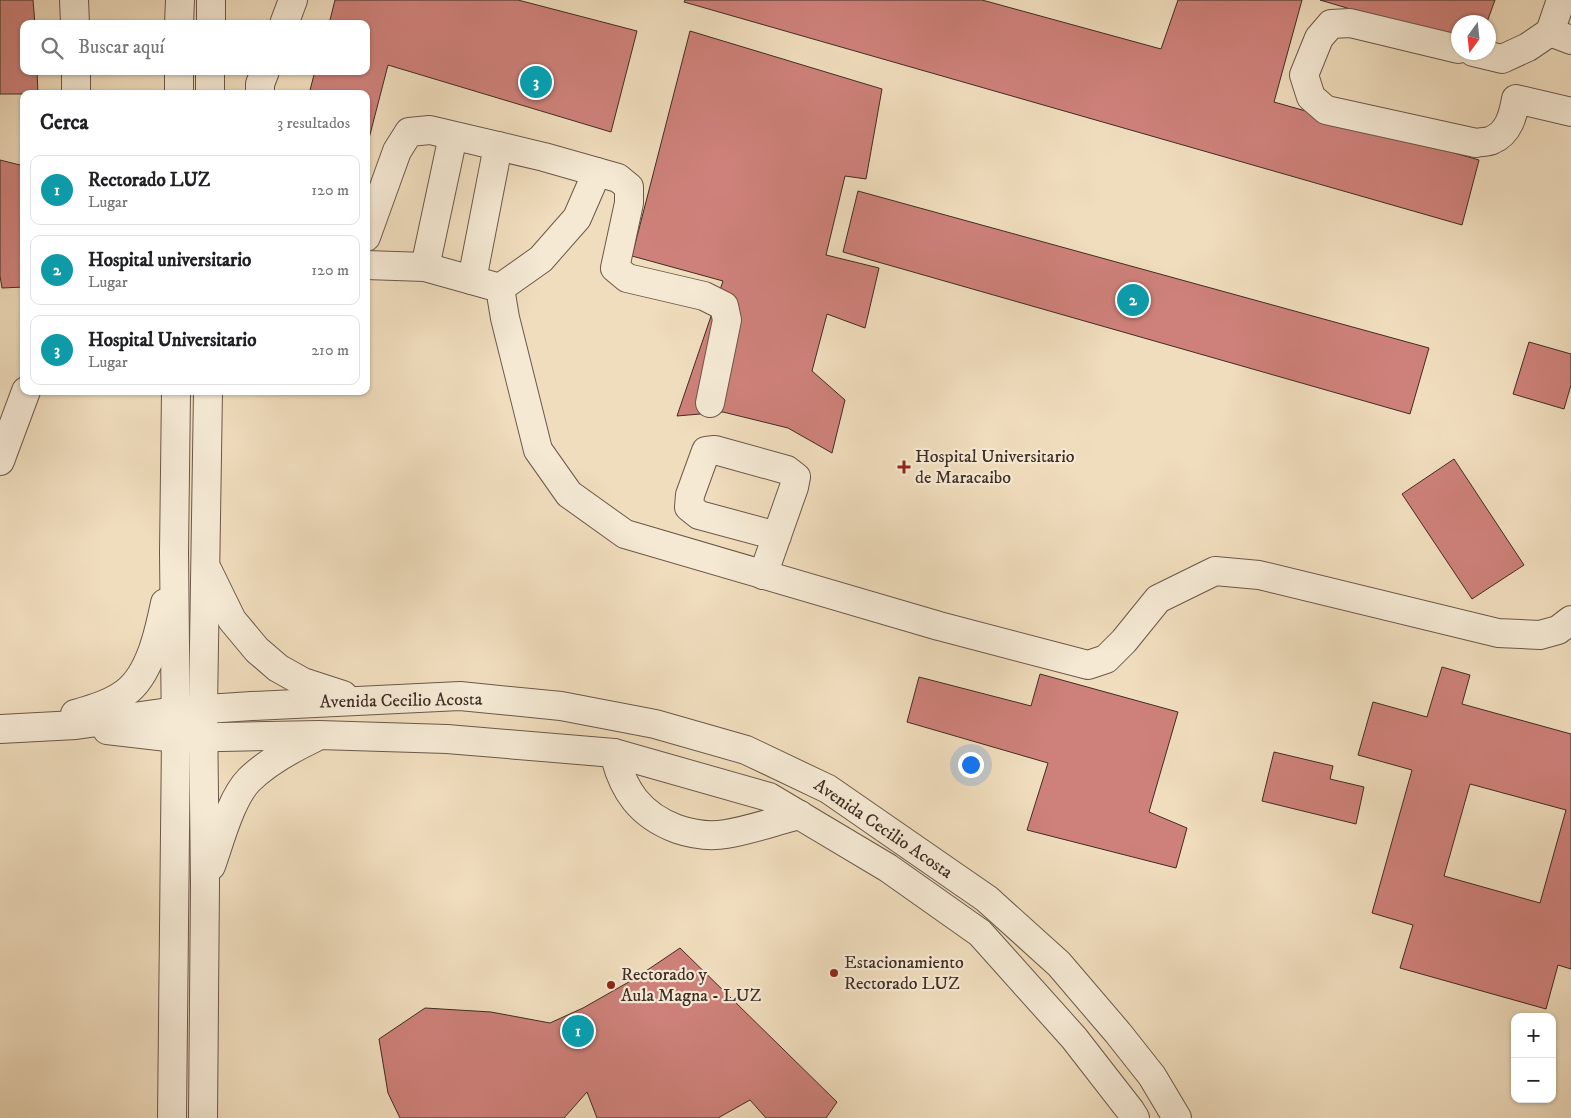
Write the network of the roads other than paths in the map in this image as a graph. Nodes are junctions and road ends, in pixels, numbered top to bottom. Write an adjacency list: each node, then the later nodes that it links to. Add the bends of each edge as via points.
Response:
1 (74, 0): 6 (street)
2 (180, 0): 7 (street)
3 (211, 0): 8 (street)
4 (293, 0): 9 (street)
5 (1560, 0): 10 (street)
6 (75, 20)
7 (179, 20)
8 (211, 20)
9 (286, 20)
10 (1560, 36): 13 (street)
11 (1451, 47): 22 (street, via 1350,23 1331,24 1319,38 1304,75 1311,98 1326,110 1476,143 1492,140 1504,130)
12 (1496, 58): 13 (street)
13 (1502, 59): 22 (street, via 1511,79)
14 (76, 75): 18 (street)
15 (179, 75): 19 (street)
16 (210, 75): 20 (street)
17 (263, 75): 21 (street)
18 (76, 90)
19 (179, 90)
20 (210, 90)
21 (260, 90)
22 (1514, 108): 23 (street); 24 (street)
23 (1571, 112)
24 (1571, 131)
25 (453, 136): 26 (street); 28 (street, via 430,130 409,132 397,152); 30 (street)
26 (498, 146): 27 (street); 31 (street)
27 (597, 172): 32 (street, via 577,218 541,258); 36 (street, via 618,178 628,187 629,203 615,268 627,278 704,296 724,306 727,320)
28 (370, 224)
29 (370, 265): 30 (street)
30 (425, 267): 31 (street)
31 (472, 280): 32 (street)
32 (500, 288): 41 (street, via 538,450 569,494 625,534)
33 (25, 395): 37 (street)
34 (176, 395): 39 (street)
35 (208, 395): 40 (street)
36 (710, 402)
37 (0, 461)
38 (777, 536): 41 (street)
39 (174, 553): 45 (street); 46 (street, via 160,629 145,669 126,692 101,706 73,715)
40 (206, 567): 43 (street, via 232,620 256,650 303,682); 44 (street)
41 (763, 575): 42 (street, via 1088,665 1106,659 1158,599 1215,571 1259,575 1498,633 1540,635 1558,630)
42 (1571, 620)
43 (358, 700): 44 (street, Avenida Cecilio Acosta); 57 (street, Avenida Cecilio Acosta, via 460,696 561,706 656,724 746,750 828,789 987,899 1059,964 1152,1076)
44 (203, 709): 45 (street, Avenida Cecilio Acosta); 49 (street)
45 (176, 711): 46 (street, Avenida Cecilio Acosta); 50 (street)
46 (63, 726): 47 (street, Avenida Cecilio Acosta); 50 (street, Avenida Cecilio Acosta)
47 (0, 729)
48 (319, 735): 49 (street, Avenida Cecilio Acosta); 51 (street, Avenida Cecilio Acosta, via 447,739); 53 (street, via 289,750 248,781 231,811)
49 (204, 737): 50 (street, Avenida Cecilio Acosta); 53 (street)
50 (176, 738): 54 (street)
51 (614, 754): 52 (street, Avenida Cecilio Acosta, via 769,797); 52 (street, via 618,771 635,801 652,818 694,835 724,835)
52 (800, 816): 56 (street, Avenida Cecilio Acosta, via 888,868 980,933 1074,1038)
53 (205, 884): 55 (street)
54 (172, 1118)
55 (203, 1118)
56 (1135, 1118)
57 (1177, 1118)

